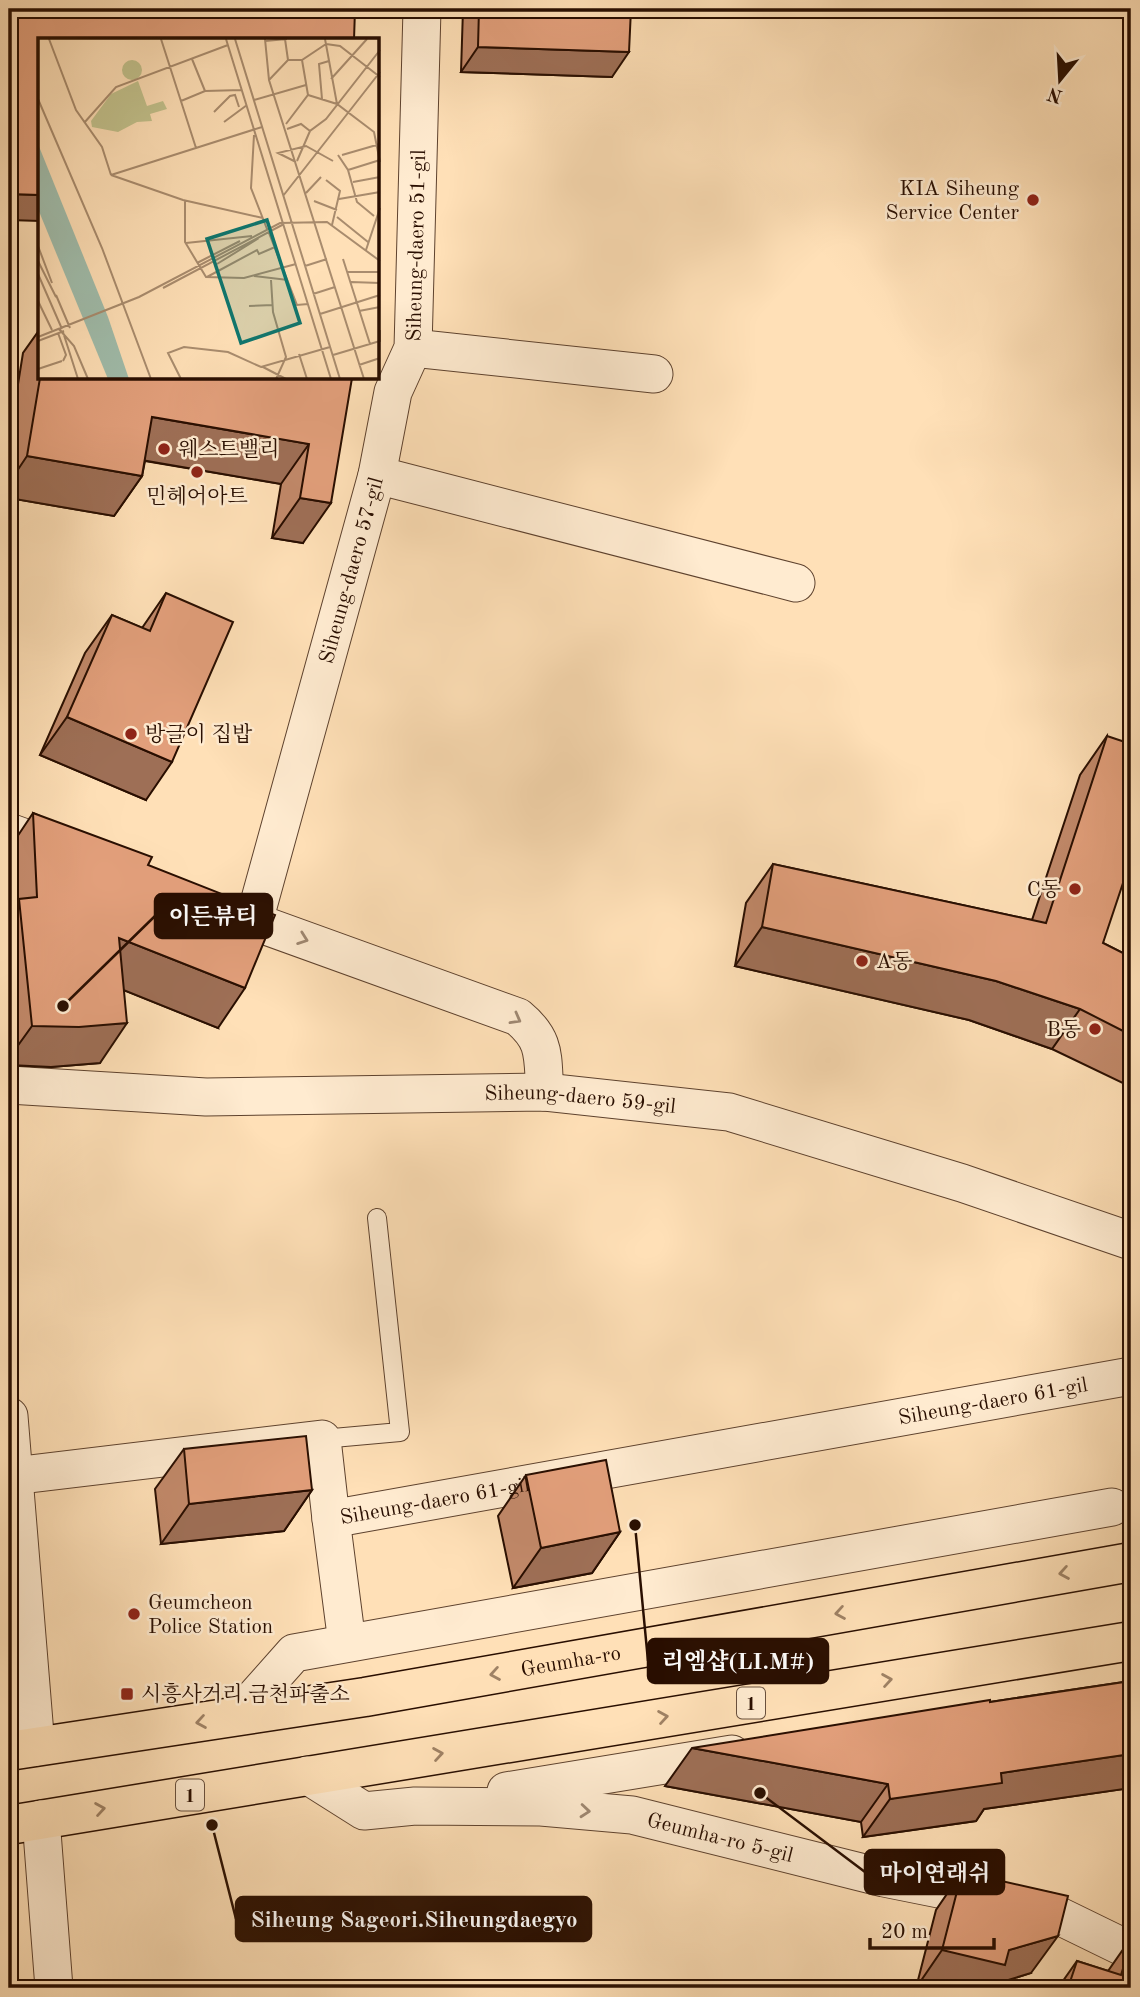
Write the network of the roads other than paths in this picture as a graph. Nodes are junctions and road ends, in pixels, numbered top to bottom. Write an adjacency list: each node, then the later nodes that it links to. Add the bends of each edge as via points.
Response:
1 (422, 9): 2 (street, Siheung-daero 51-gil)
2 (413, 348): 3 (street); 4 (street, Siheung-daero 51-gil, via 393,391)
3 (654, 374)
4 (377, 475): 5 (street, Siheung-daero 57-gil); 9 (street, Siheung-daero 57-gil)
5 (796, 583)
6 (9, 832): 7 (street)
7 (99, 865)
8 (202, 902): 9 (street)
9 (254, 921): 11 (street, one-way to 11, via 517,1017 541,1043)
10 (9, 1085): 11 (street, Siheung-daero 59-gil, via 206,1097)
11 (545, 1092): 13 (street, Siheung-daero 59-gil, via 729,1112 962,1183)
12 (377, 1218): 16 (lane, via 400,1432)
13 (1131, 1241)
14 (1131, 1376): 19 (street, Siheung-daero 61-gil)
15 (9, 1416): 17 (street)
16 (322, 1440): 17 (street); 19 (street, Siheung-daero 61-gil)
17 (13, 1476): 24 (street)
18 (1111, 1507): 22 (street)
19 (331, 1519): 22 (street)
20 (1131, 1562): 23 (main road, Geumha-ro, one-way to 23)
21 (1131, 1641): 26 (main road, 1, one-way to 21)
22 (347, 1643): 23 (street, via 294,1653)
23 (237, 1716): 24 (main road, Geumha-ro, one-way to 24)
24 (22, 1749)
25 (759, 1750): 27 (street)
26 (307, 1775): 27 (street, Geumha-ro 5-gil, via 364,1811); 28 (main road, 1, one-way to 26)
27 (415, 1806): 29 (street, Geumha-ro 5-gil, one-way to 29, via 632,1815 884,1878 1049,1910)
28 (25, 1822): 30 (street)
29 (1131, 1951)
30 (54, 1988)

